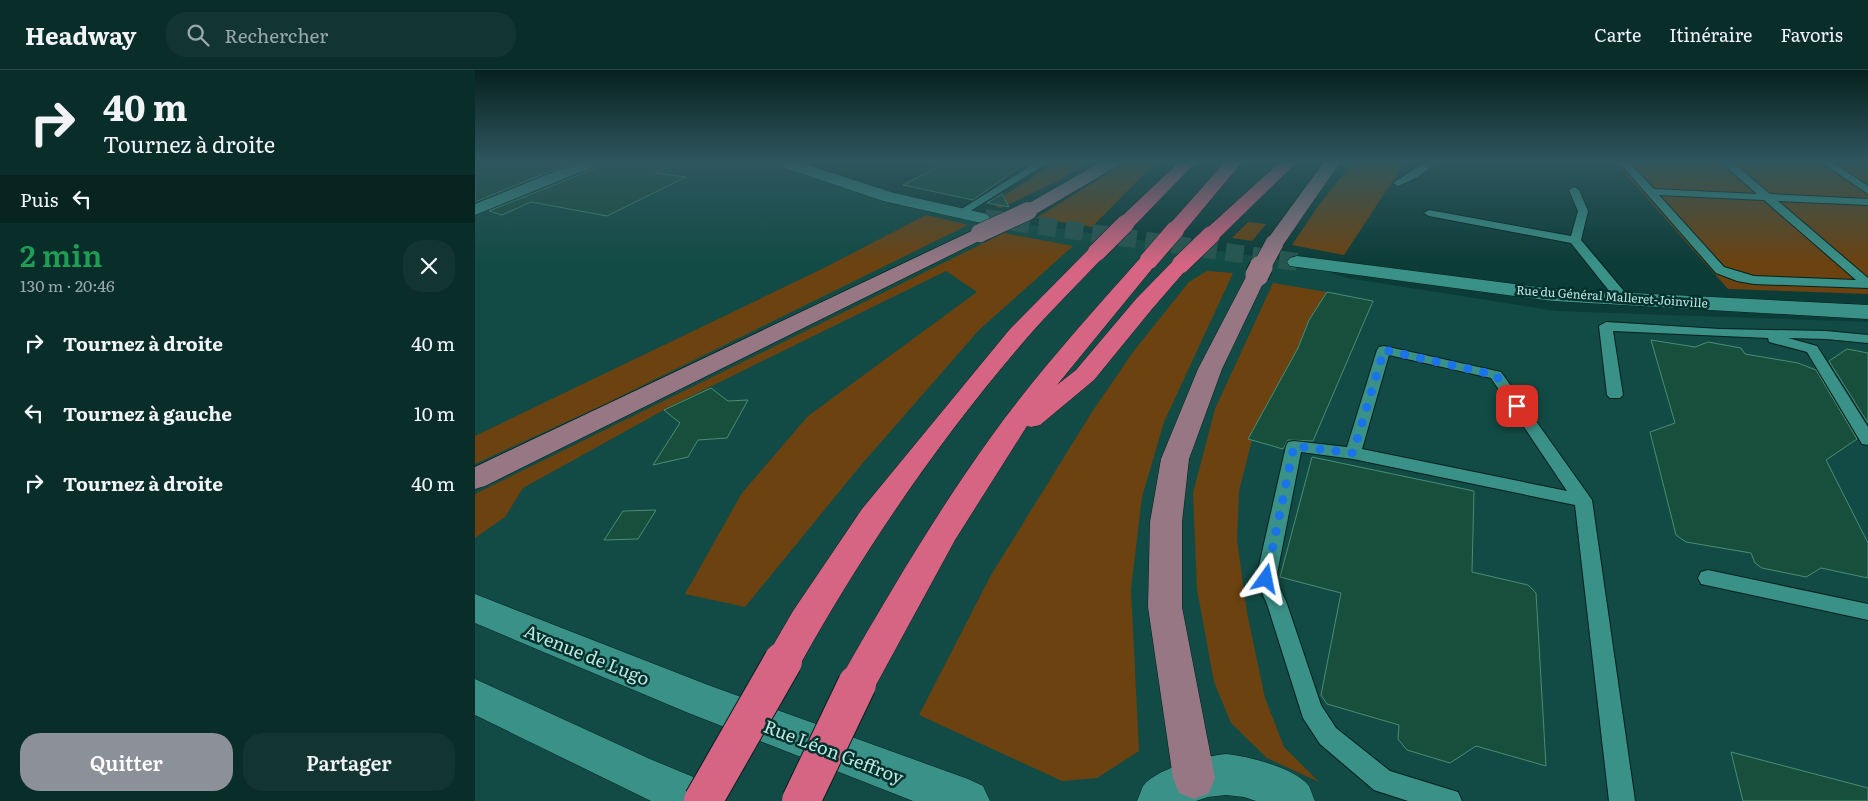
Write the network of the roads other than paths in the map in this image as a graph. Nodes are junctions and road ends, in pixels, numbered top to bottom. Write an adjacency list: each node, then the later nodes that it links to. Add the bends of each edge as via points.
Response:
1 (509, 196): 15 (street)
2 (886, 196): 16 (street)
3 (987, 196): 16 (lane)
4 (1053, 196): 18 (main road, bridge, via 1027,211)
5 (1130, 196): 20 (highway, via 1106,222)
6 (1153, 196): 20 (highway, bridge)
7 (1204, 196): 29 (highway, bridge, via 1073,348)
8 (1253, 196): 29 (highway, bridge, via 1181,264 1085,375)
9 (1307, 196): 38 (main road, bridge, via 1257,275 1210,369 1175,459 1166,522 1165,607)
10 (1577, 196): 19 (lane, via 1583,211)
11 (1655, 196): 22 (lane, via 1720,270 1729,274 1754,280)
12 (1731, 196): 13 (lane)
13 (1767, 198): 14 (lane); 22 (lane)
14 (1868, 202)
15 (475, 210)
16 (960, 213): 18 (street)
17 (1429, 213): 19 (lane)
18 (981, 225): 31 (main road)
19 (1575, 240): 23 (lane)
20 (1097, 252): 39 (highway, bridge, via 1018,334 873,517 806,621)
21 (1297, 262): 23 (street, Rue du Général Malleret-Joinville, via 1553,295)
22 (1868, 284)
23 (1623, 299): 24 (street, Rue du Général Malleret-Joinville)
24 (1868, 312)
25 (1758, 334): 26 (lane, via 1811,333); 27 (lane, via 1606,326); 28 (lane, via 1812,349)
26 (1868, 339)
27 (1615, 395)
28 (1868, 440)
29 (1000, 444): 40 (highway, bridge, via 934,546 857,684)
30 (1353, 453): 32 (lane); 32 (lane, via 1384,350 1496,375); 44 (lane, via 1294,446 1266,579 1311,710 1328,736 1383,781)
31 (475, 478)
32 (1583, 500): 45 (lane)
33 (1708, 578): 35 (lane)
34 (475, 608): 37 (street, Avenue de Lugo)
35 (1868, 612)
36 (475, 696): 39 (street)
37 (700, 700): 41 (street, Rue Léon Geffroy)
38 (1195, 778): 42 (street, via 1170,791); 43 (street, via 1224,773 1255,778 1283,792)
39 (701, 801)
40 (801, 801)
41 (968, 801)
42 (1159, 801)
43 (1293, 801)
44 (1449, 801)
45 (1622, 801)

